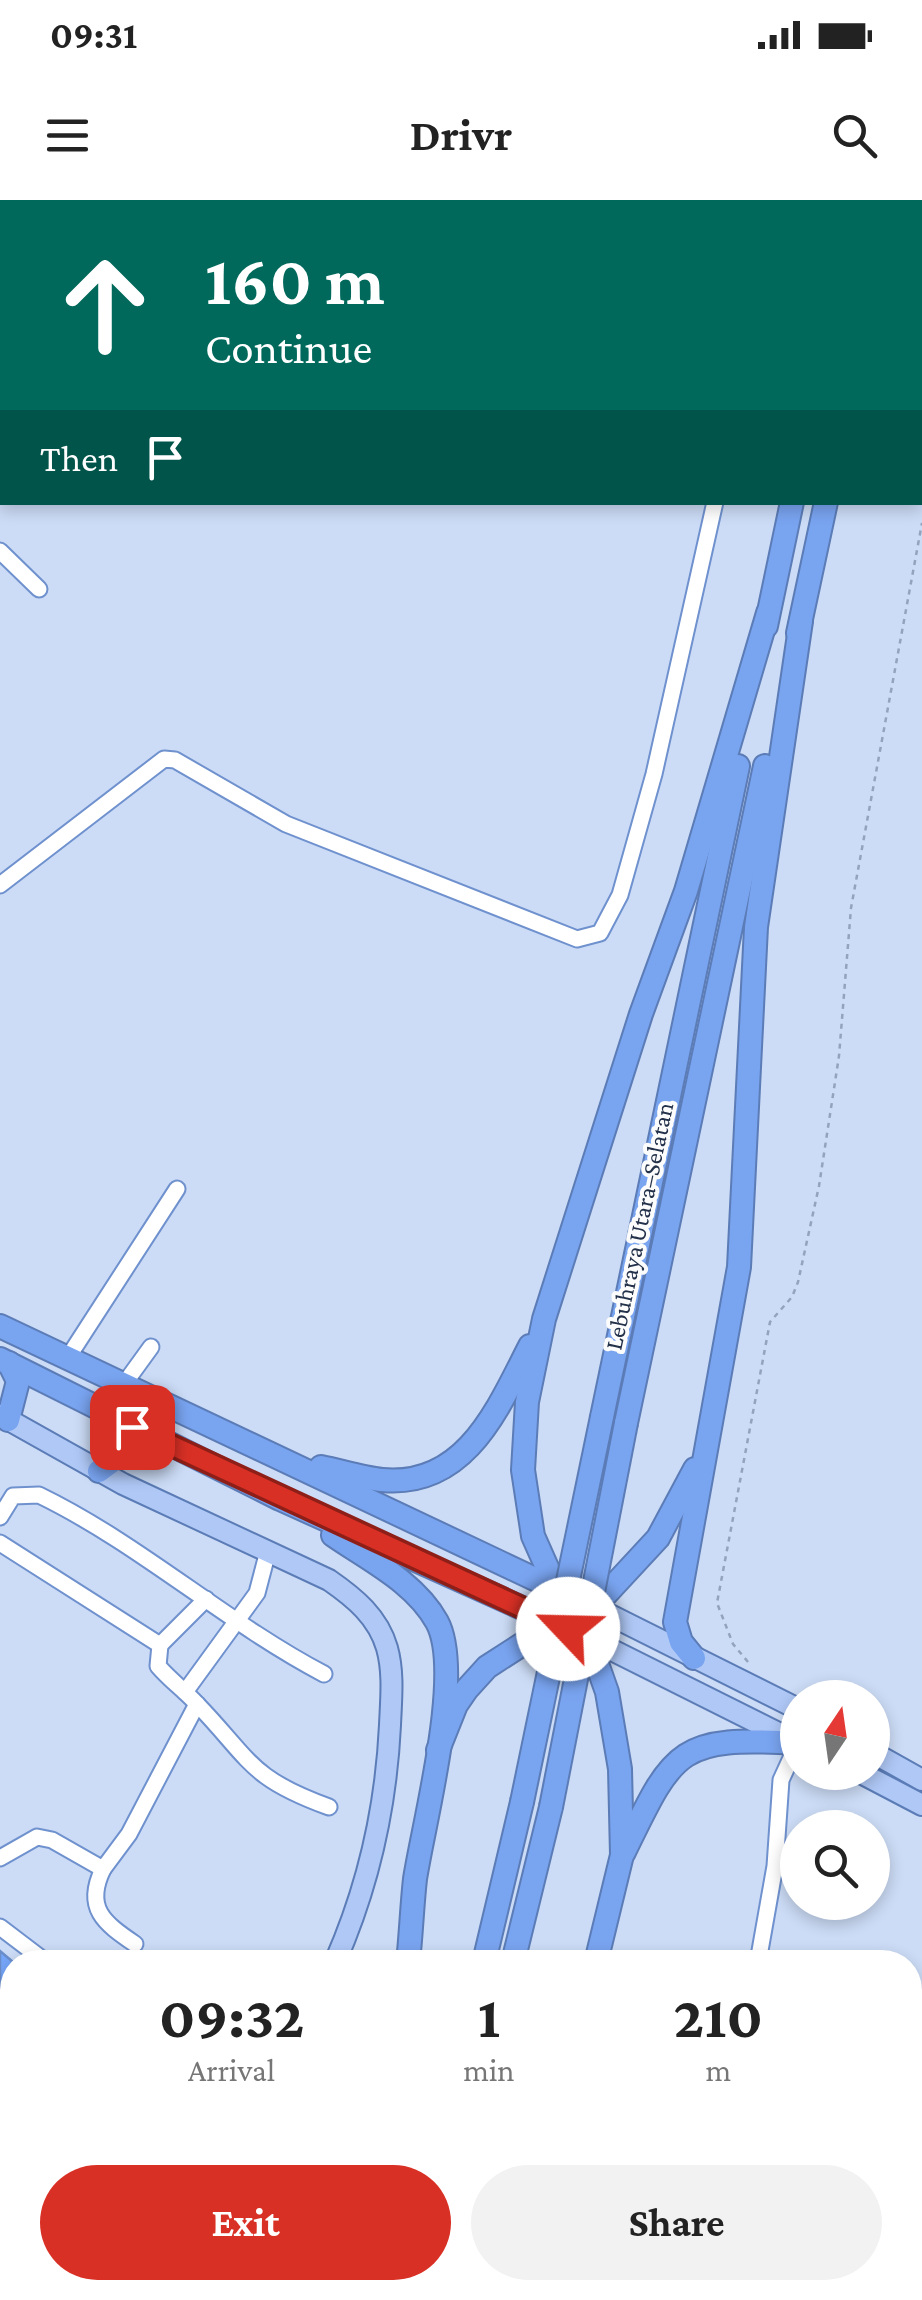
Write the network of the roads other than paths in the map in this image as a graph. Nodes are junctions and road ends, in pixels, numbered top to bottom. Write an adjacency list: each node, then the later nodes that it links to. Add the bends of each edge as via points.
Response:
1 (714, 505): 8 (street, via 625,878 608,923 590,939 576,940 286,824 175,760 164,759)
2 (791, 505): 6 (highway, Lebuhraya Utara–Selatan)
3 (825, 505): 7 (highway, Lebuhraya Utara–Selatan)
4 (0, 551): 5 (street)
5 (39, 589)
6 (768, 613): 10 (highway, via 686,891); 53 (highway, Lebuhraya Utara–Selatan, bridge)
7 (801, 621): 18 (highway, via 756,927 738,1268); 54 (highway, Lebuhraya Utara–Selatan, bridge, via 626,1423 552,1807)
8 (0, 885)
9 (177, 1190): 13 (street)
10 (544, 1319): 19 (highway, via 490,1423 467,1452 430,1474 380,1480); 25 (highway, via 527,1402 523,1470 533,1536)
11 (0, 1326): 13 (highway)
12 (150, 1347): 15 (street)
13 (67, 1359): 15 (highway)
14 (5, 1361): 16 (highway, via 18,1380); 17 (highway)
15 (122, 1387): 19 (highway)
16 (4, 1418): 20 (main road)
17 (162, 1443): 20 (highway, via 126,1451); 21 (highway)
18 (705, 1449): 27 (highway, via 658,1538); 32 (highway, via 675,1622)
19 (279, 1457): 25 (highway)
20 (99, 1471): 24 (main road)
21 (280, 1499): 29 (highway); 38 (highway, via 406,1584 439,1626 446,1666)
22 (0, 1517): 26 (street, via 13,1496 38,1495)
23 (0, 1542): 31 (street)
24 (268, 1551): 28 (street, via 258,1593); 51 (main road, via 356,1598 388,1649 388,1766 374,1859)
25 (556, 1590): 27 (highway); 29 (highway)
26 (206, 1599): 28 (street); 31 (street)
27 (594, 1606): 30 (highway); 32 (main road)
28 (238, 1620): 33 (street, via 263,1642); 34 (street)
29 (550, 1620): 30 (highway); 38 (highway, via 468,1689)
30 (588, 1638): 36 (main road); 45 (highway, via 607,1692 616,1749)
31 (160, 1645): 34 (street, via 158,1666)
32 (694, 1658): 35 (main road)
33 (324, 1674)
34 (191, 1698): 44 (street, via 248,1765 280,1789); 47 (street, via 128,1834)
35 (780, 1700)
36 (780, 1734)
37 (780, 1742): 45 (highway, via 731,1740 674,1760)
38 (438, 1750): 52 (highway)
39 (890, 1762): 40 (main road)
40 (922, 1780)
41 (890, 1788): 43 (main road)
42 (780, 1790): 56 (street)
43 (922, 1805)
44 (329, 1806)
45 (622, 1855): 55 (highway)
46 (0, 1858): 47 (street, via 37,1837)
47 (102, 1869): 49 (street, via 94,1908)
48 (0, 1927): 50 (street)
49 (135, 1944)
50 (30, 1950)
51 (340, 1950)
52 (409, 1950)
53 (487, 1950)
54 (516, 1950)
55 (599, 1950)
56 (760, 1950)

